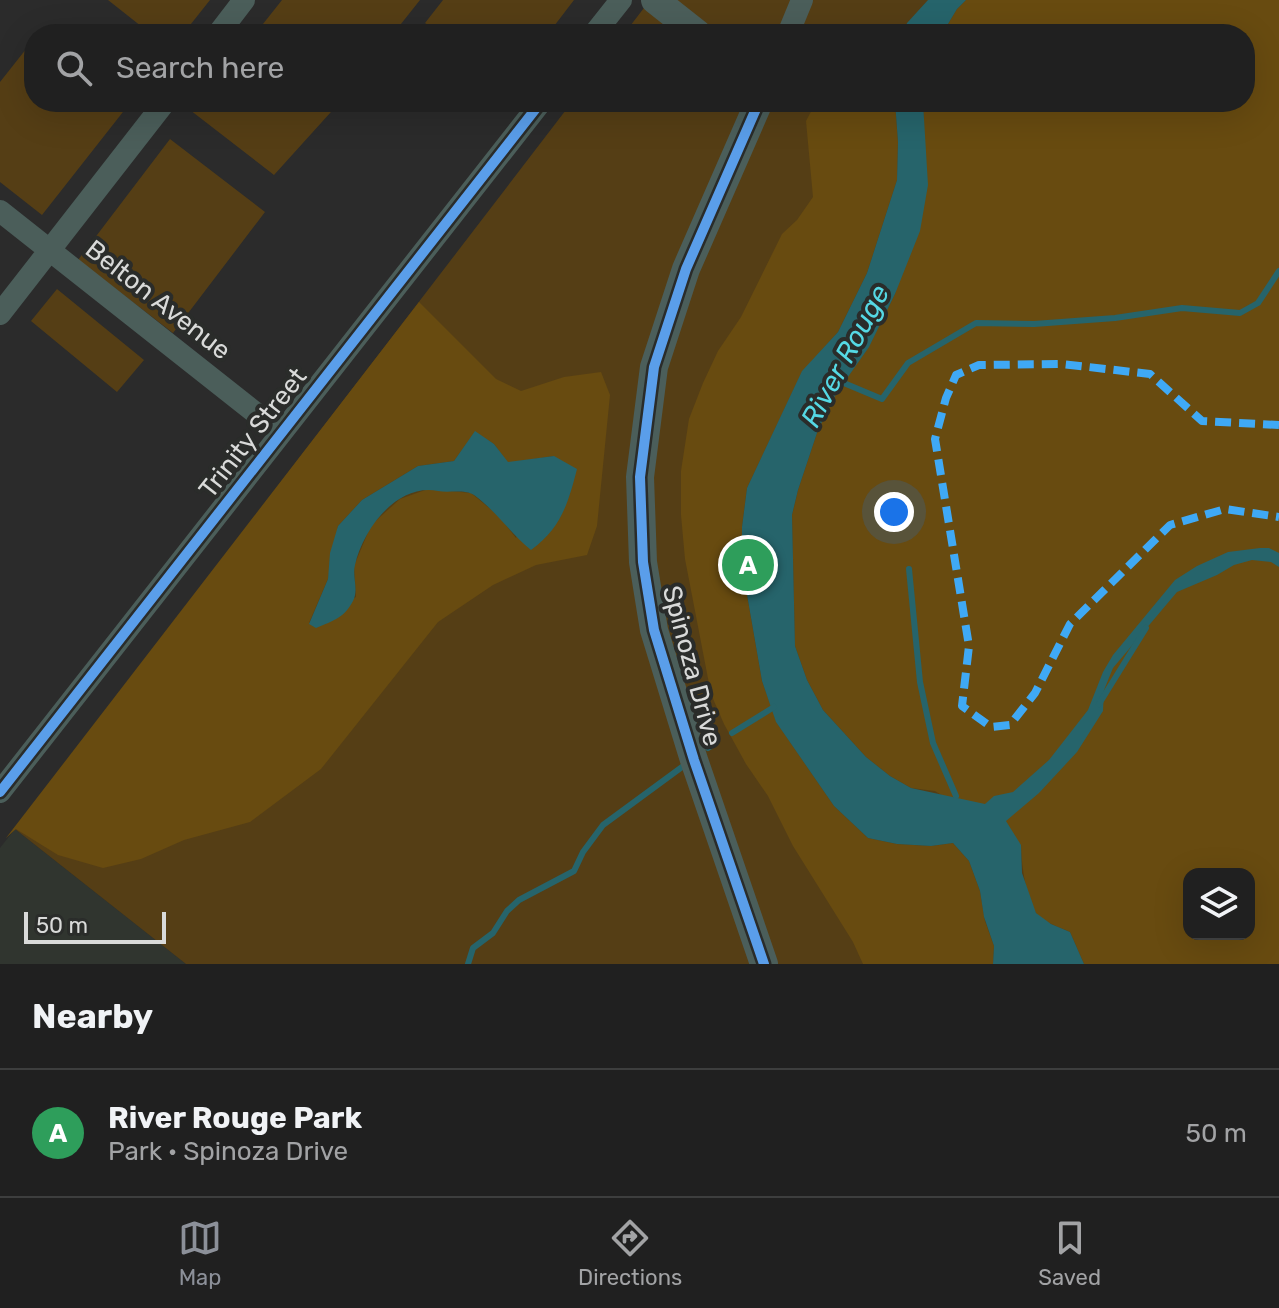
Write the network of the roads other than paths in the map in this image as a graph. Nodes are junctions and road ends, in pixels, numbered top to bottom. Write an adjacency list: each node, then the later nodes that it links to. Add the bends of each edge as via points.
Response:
1 (244, 0): 5 (street)
2 (621, 0): 6 (street)
3 (655, 0): 7 (street)
4 (802, 0): 8 (street)
5 (226, 24)
6 (602, 24)
7 (685, 24)
8 (792, 24)
9 (157, 112): 13 (street)
10 (533, 112): 15 (street, Trinity Street)
11 (755, 112): 17 (street, Spinoza Drive, via 686,269 654,367 640,477 643,562 654,630)
12 (0, 211): 13 (street, Belton Avenue)
13 (50, 251): 14 (street); 15 (street, Belton Avenue)
14 (0, 314)
15 (281, 433): 16 (street, Trinity Street)
16 (0, 792)
17 (764, 964)

